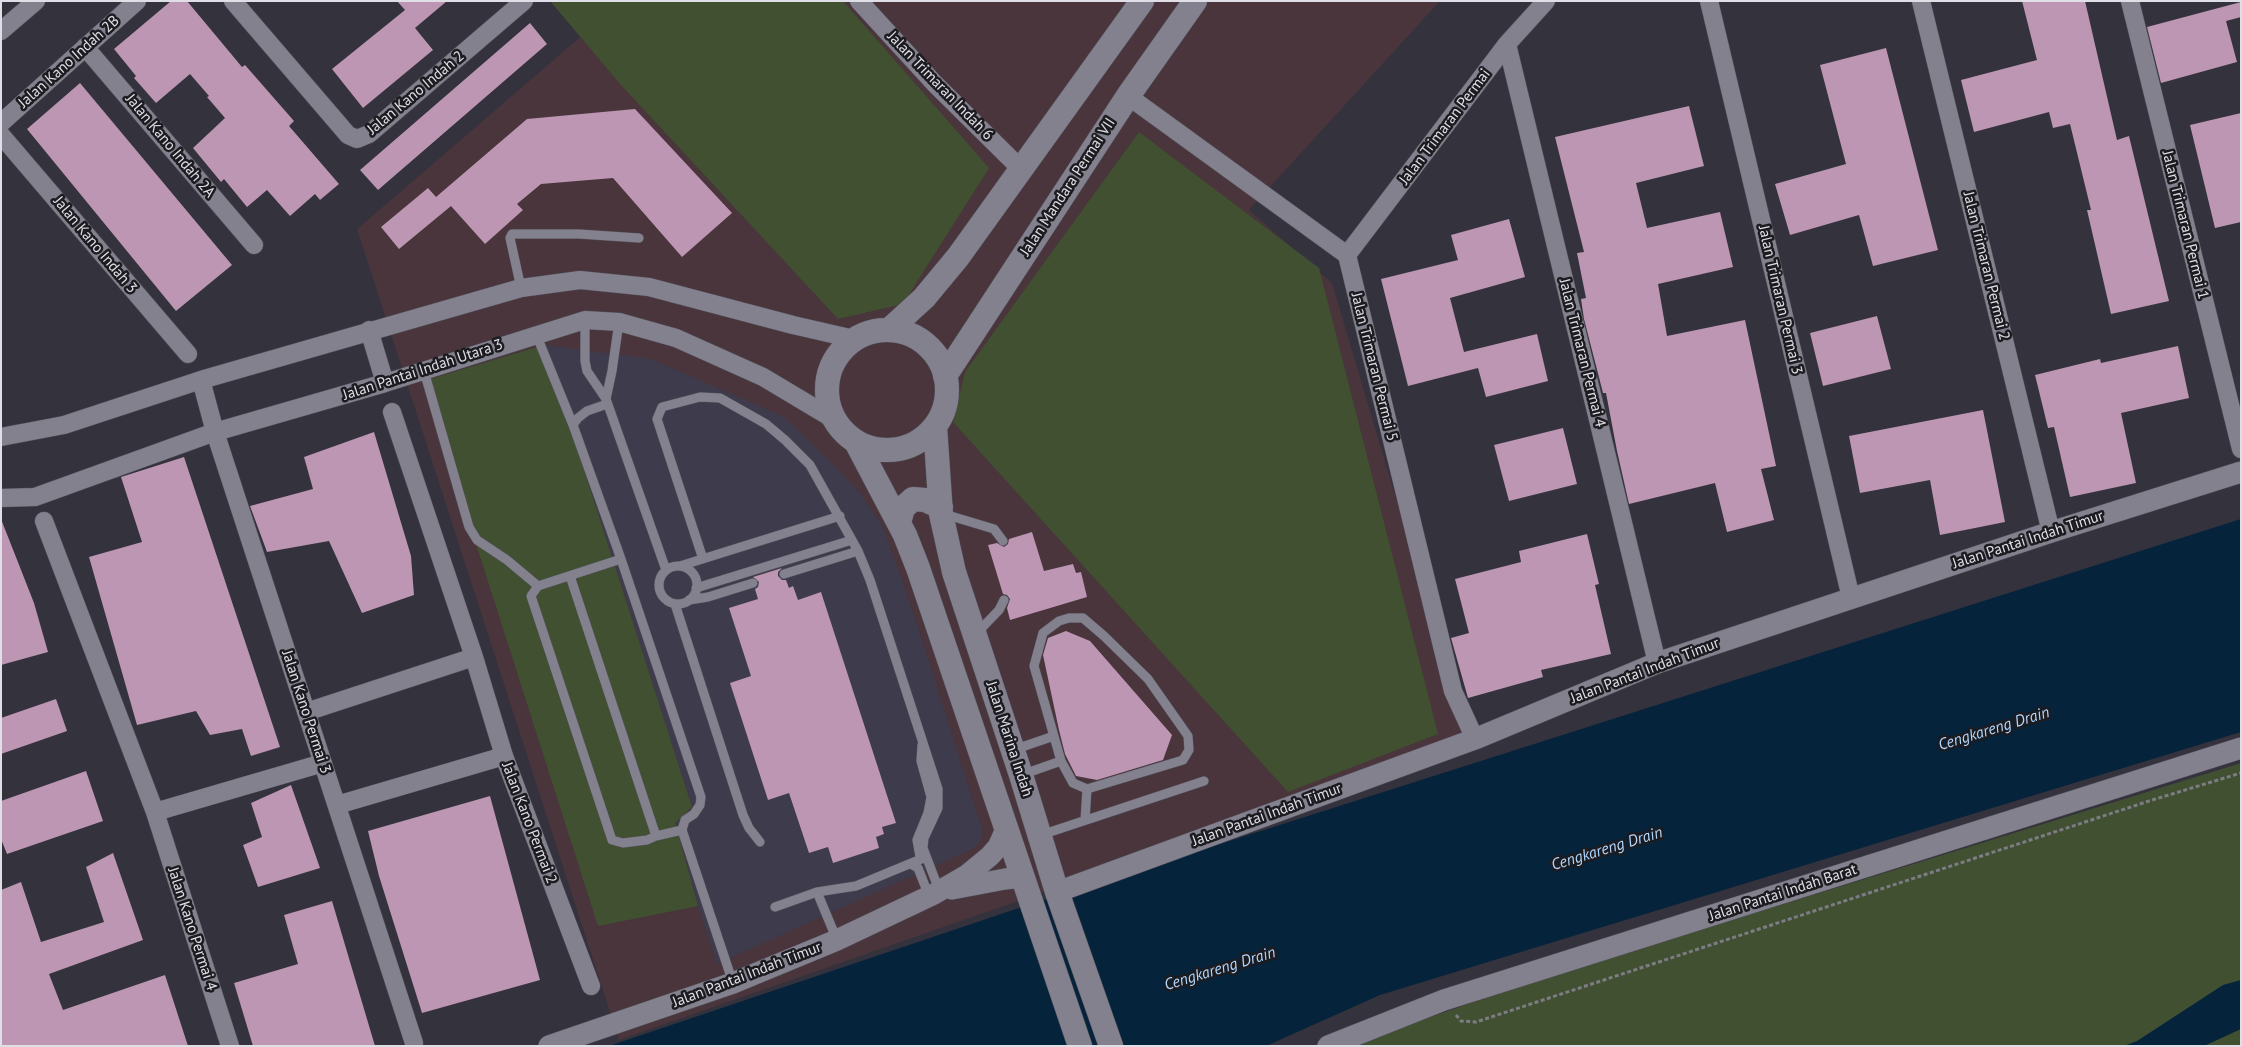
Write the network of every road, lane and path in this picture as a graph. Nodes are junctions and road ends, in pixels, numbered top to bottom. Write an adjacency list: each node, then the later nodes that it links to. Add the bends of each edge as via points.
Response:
1 (36, 1): 12 (street)
2 (138, 1): 14 (street, Jalan Kano Indah 2B)
3 (233, 1): 4 (street, Jalan Kano Indah 2, via 348,135 357,139 369,134)
4 (524, 1)
5 (859, 1): 18 (street, Jalan Trimaran Indah 6, via 935,84)
6 (1142, 1): 18 (main road)
7 (1195, 1): 15 (main road, Jalan Mandara Permai VII)
8 (1546, 1): 13 (street, Jalan Trimaran Permai)
9 (1709, 1): 62 (street, Jalan Trimaran Permai 3)
10 (1921, 1): 49 (street, Jalan Trimaran Permai 2)
11 (2130, 1): 42 (street, Jalan Trimaran Permai 1)
12 (1, 31)
13 (1507, 44): 21 (street, Jalan Trimaran Permai); 68 (street, Jalan Trimaran Permai 4)
14 (86, 47): 16 (street, Jalan Kano Indah 2B); 20 (street, Jalan Kano Indah 2A)
15 (1128, 96): 21 (street); 31 (main road, Jalan Mandara Permai VII)
16 (1, 123)
17 (1, 135): 29 (street, Jalan Kano Indah 3)
18 (1022, 170): 26 (main road, via 924,298)
19 (639, 238): 22 (lane, via 515,232 510,238)
20 (254, 245)
21 (1347, 255): 71 (street, Jalan Trimaran Permai 5, via 1453,691)
22 (520, 288): 25 (street); 28 (street, via 580,280 649,286 793,326)
23 (585, 320): 24 (street, Jalan Pantai Indah Utara 3); 27 (street, Jalan Pantai Indah Utara 3); 34 (lane, via 587,371)
24 (619, 322): 34 (lane); 36 (street, Jalan Pantai Indah Utara 3, via 676,338 762,377)
25 (368, 330): 32 (street); 33 (street)
26 (889, 330): 28 (main road, via 871,332); 31 (main road, via 908,334 925,343)
27 (536, 334): 30 (street, Jalan Pantai Indah Utara 3); 37 (lane)
28 (854, 339): 36 (main road, via 837,355 828,376 827,399)
29 (188, 354)
30 (424, 371): 33 (street, Jalan Pantai Indah Utara 3); 60 (lane, via 469,527 477,540)
31 (945, 376): 38 (main road, via 947,393)
32 (201, 380): 39 (street, Jalan Kano Permai 3); 40 (street, via 64,425)
33 (385, 383): 39 (street, Jalan Pantai Indah Utara 3)
34 (606, 402): 37 (lane, via 587,411); 56 (lane)
35 (392, 412): 67 (street, Jalan Kano Permai 2)
36 (835, 420): 41 (main road)
37 (573, 425): 54 (lane)
38 (935, 426): 41 (main road, via 918,441 898,449 876,449); 45 (main road, Jalan Marina Indah)
39 (215, 432): 44 (street, Jalan Pantai Indah Utara 3, via 35,497); 69 (street, Jalan Kano Permai 3)
40 (1, 437)
41 (856, 442): 48 (main road, Jalan Marina Indah)
42 (2241, 449)
43 (2241, 472): 49 (street, Jalan Pantai Indah Timur)
44 (1, 498)
45 (941, 510): 48 (main road, via 925,500 913,499 903,508); 51 (lane, via 994,529); 66 (main road, Jalan Marina Indah, via 954,572)
46 (840, 516): 50 (lane); 53 (lane); 53 (lane, via 810,465 766,424 720,398 678,401 662,407 656,419)
47 (44, 521): 82 (street, Jalan Kano Permai 4)
48 (898, 523): 84 (main road, Jalan Marina Indah, via 918,568)
49 (2051, 532): 62 (street, Jalan Pantai Indah Timur)
50 (852, 540): 52 (lane); 61 (lane)
51 (1003, 541)
52 (858, 551): 57 (lane); 89 (lane, via 930,761 939,798 938,808 924,838)
53 (703, 559): 55 (lane)
54 (621, 560): 58 (lane); 85 (lane, via 701,797 700,805 685,820)
55 (680, 566): 56 (lane); 61 (lane, via 693,574)
56 (666, 570): 65 (lane, via 661,575 659,590)
57 (784, 574)
58 (570, 576): 60 (lane); 87 (lane)
59 (753, 583): 63 (lane, via 708,598)
60 (538, 586): 87 (lane, via 531,596 612,840 638,842)
61 (696, 588): 63 (lane)
62 (1850, 598): 68 (street, Jalan Pantai Indah Timur)
63 (689, 600): 65 (lane)
64 (1004, 600): 66 (lane, via 999,610)
65 (675, 604): 88 (lane, via 743,815)
66 (974, 636): 73 (main road, Jalan Marina Indah)
67 (474, 658): 69 (street); 74 (street, Jalan Kano Permai 2)
68 (1657, 663): 71 (street, Jalan Pantai Indah Timur)
69 (306, 712): 76 (street, Jalan Kano Permai 3)
70 (1054, 736): 73 (lane); 75 (lane); 80 (lane, via 1034,666 1043,633 1059,621 1083,618 1148,679 1188,736 1189,744 1184,760)
71 (1475, 739): 93 (street, Jalan Pantai Indah Timur)
72 (2241, 748): 99 (street, Jalan Pantai Indah Barat)
73 (1013, 750): 78 (main road, Jalan Marina Indah)
74 (504, 756): 81 (street); 98 (street, Jalan Kano Permai 2)
75 (1061, 761): 78 (lane); 80 (lane, via 1073,783)
76 (323, 763): 81 (street, Jalan Kano Permai 3); 82 (street)
77 (2241, 773): 99 (path, via 1476,1022 1460,1021)
78 (1021, 775): 86 (main road, Jalan Marina Indah)
79 (1204, 781): 83 (lane)
80 (1087, 789): 83 (lane)
81 (337, 805): 100 (street, Jalan Kano Permai 3)
82 (155, 812): 101 (street, Jalan Kano Permai 4)
83 (1085, 820): 86 (lane)
84 (1006, 829): 91 (main road, Jalan Marina Indah); 94 (street, Jalan Pantai Indah Timur, via 990,856 967,875)
85 (682, 830): 87 (lane); 97 (lane)
86 (1040, 835): 93 (main road, Jalan Marina Indah)
87 (656, 836)
88 (760, 842)
89 (923, 859): 90 (lane); 94 (lane)
90 (911, 864): 92 (lane, via 856,886); 94 (lane, via 918,868)
91 (1023, 877): 94 (street, Jalan Pantai Indah Timur); 103 (main road, Jalan Marina Indah)
92 (817, 892): 95 (lane); 96 (lane)
93 (1058, 893): 104 (main road, Jalan Marina Indah)
94 (934, 894): 96 (street, Jalan Pantai Indah Timur)
95 (775, 907)
96 (837, 940): 97 (street, Jalan Pantai Indah Timur)
97 (733, 983): 102 (street, Jalan Pantai Indah Timur)
98 (591, 986)
99 (1444, 1000): 105 (street, Jalan Pantai Indah Barat)
100 (414, 1043)
101 (230, 1046)
102 (549, 1046)
103 (1080, 1046)
104 (1111, 1046)
105 (1328, 1046)

